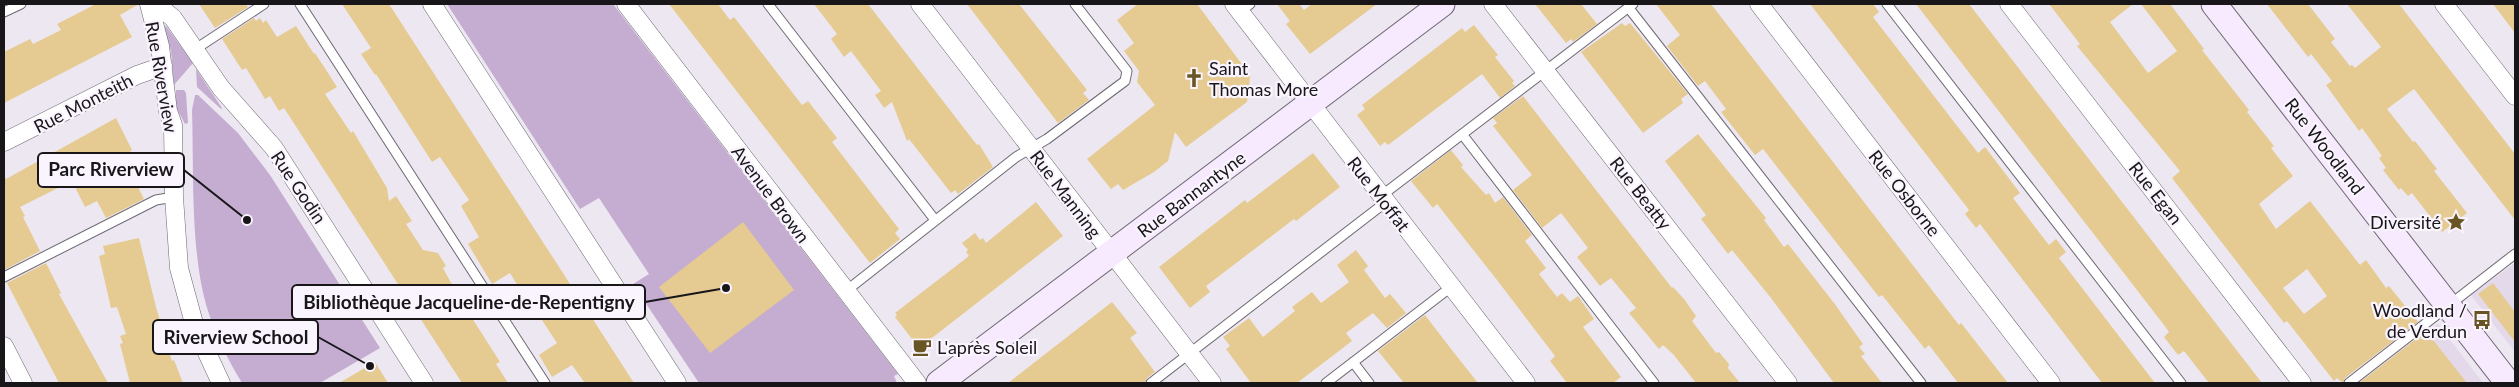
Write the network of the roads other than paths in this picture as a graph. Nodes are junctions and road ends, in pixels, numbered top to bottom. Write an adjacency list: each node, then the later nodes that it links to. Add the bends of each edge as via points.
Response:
1 (21, 4): 20 (lane)
2 (150, 4): 22 (street, Rue Riverview)
3 (156, 4): 21 (street, Rue Godin, via 173,18)
4 (264, 4): 21 (lane)
5 (300, 4): 44 (lane)
6 (432, 4): 45 (street)
7 (626, 4): 36 (street, Avenue Brown)
8 (768, 4): 31 (lane)
9 (920, 4): 28 (street, Rue Manning)
10 (1075, 4): 28 (lane, via 1127,71 1125,82)
11 (1442, 4): 25 (street, Rue Bannantyne)
12 (1493, 4): 23 (street, Rue Beatty)
13 (1758, 4): 56 (street, Rue Osborne)
14 (1887, 4): 57 (lane)
15 (2009, 4): 58 (street, Rue Egan)
16 (2214, 4): 37 (street, Rue Woodland)
17 (2444, 4): 24 (street)
18 (1241, 6): 25 (street, Rue Moffat)
19 (1631, 6): 23 (lane); 55 (lane)
20 (4, 12)
21 (194, 50): 43 (street, Rue Godin, via 298,182)
22 (163, 66): 27 (street, Rue Monteith, via 137,75); 29 (street, Rue Riverview, via 168,111 173,125)
23 (1545, 70): 26 (lane); 54 (street, Rue Beatty)
24 (2515, 96)
25 (1310, 104): 30 (street, Rue Moffat); 32 (street, Rue Bannantyne)
26 (1462, 134): 30 (lane); 53 (lane)
27 (4, 142)
28 (1032, 148): 31 (lane); 32 (street, Rue Manning)
29 (174, 197): 34 (lane, via 156,200); 42 (street, Rue Riverview, via 186,298)
30 (1383, 199): 35 (street, Rue Moffat); 39 (lane)
31 (935, 220): 36 (lane)
32 (1112, 254): 39 (street, Rue Manning); 47 (street, Rue Bannantyne)
33 (2515, 254): 37 (lane)
34 (4, 277)
35 (1451, 287): 40 (lane); 52 (street, Rue Moffat)
36 (846, 291): 46 (street, Avenue Brown)
37 (2448, 305): 59 (lane); 60 (street, Rue Woodland)
38 (4, 346): 41 (street)
39 (1190, 353): 48 (lane); 49 (street, Rue Manning)
40 (1353, 362): 50 (lane); 51 (lane)
41 (23, 383)
42 (221, 383)
43 (424, 383)
44 (545, 383)
45 (678, 383)
46 (917, 383)
47 (939, 383)
48 (1151, 383)
49 (1212, 383)
50 (1326, 383)
51 (1369, 383)
52 (1526, 383)
53 (1654, 383)
54 (1788, 383)
55 (1921, 383)
56 (2051, 383)
57 (2181, 383)
58 (2302, 383)
59 (2349, 383)
60 (2508, 383)

